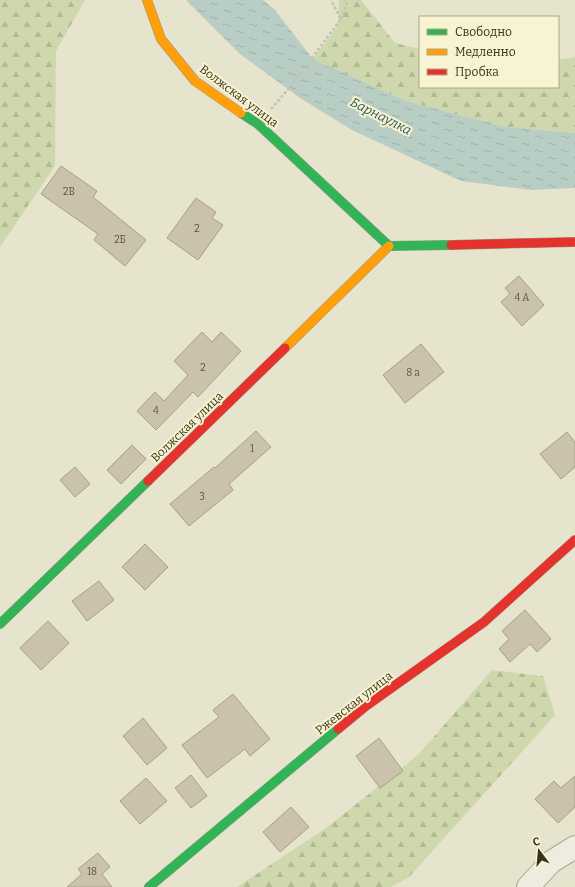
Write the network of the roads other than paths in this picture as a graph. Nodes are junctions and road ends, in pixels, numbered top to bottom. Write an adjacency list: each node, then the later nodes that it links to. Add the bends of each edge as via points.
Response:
1 (147, 0): 3 (street, Волжская улица, via 161,39 195,81 258,124)
2 (575, 242): 3 (street)
3 (389, 246): 5 (street, Волжская улица)
4 (575, 540): 7 (street, Ржевская улица, via 484,622 366,706)
5 (0, 624)
6 (575, 847): 8 (street, via 551,862)
7 (149, 887)
8 (528, 887)

